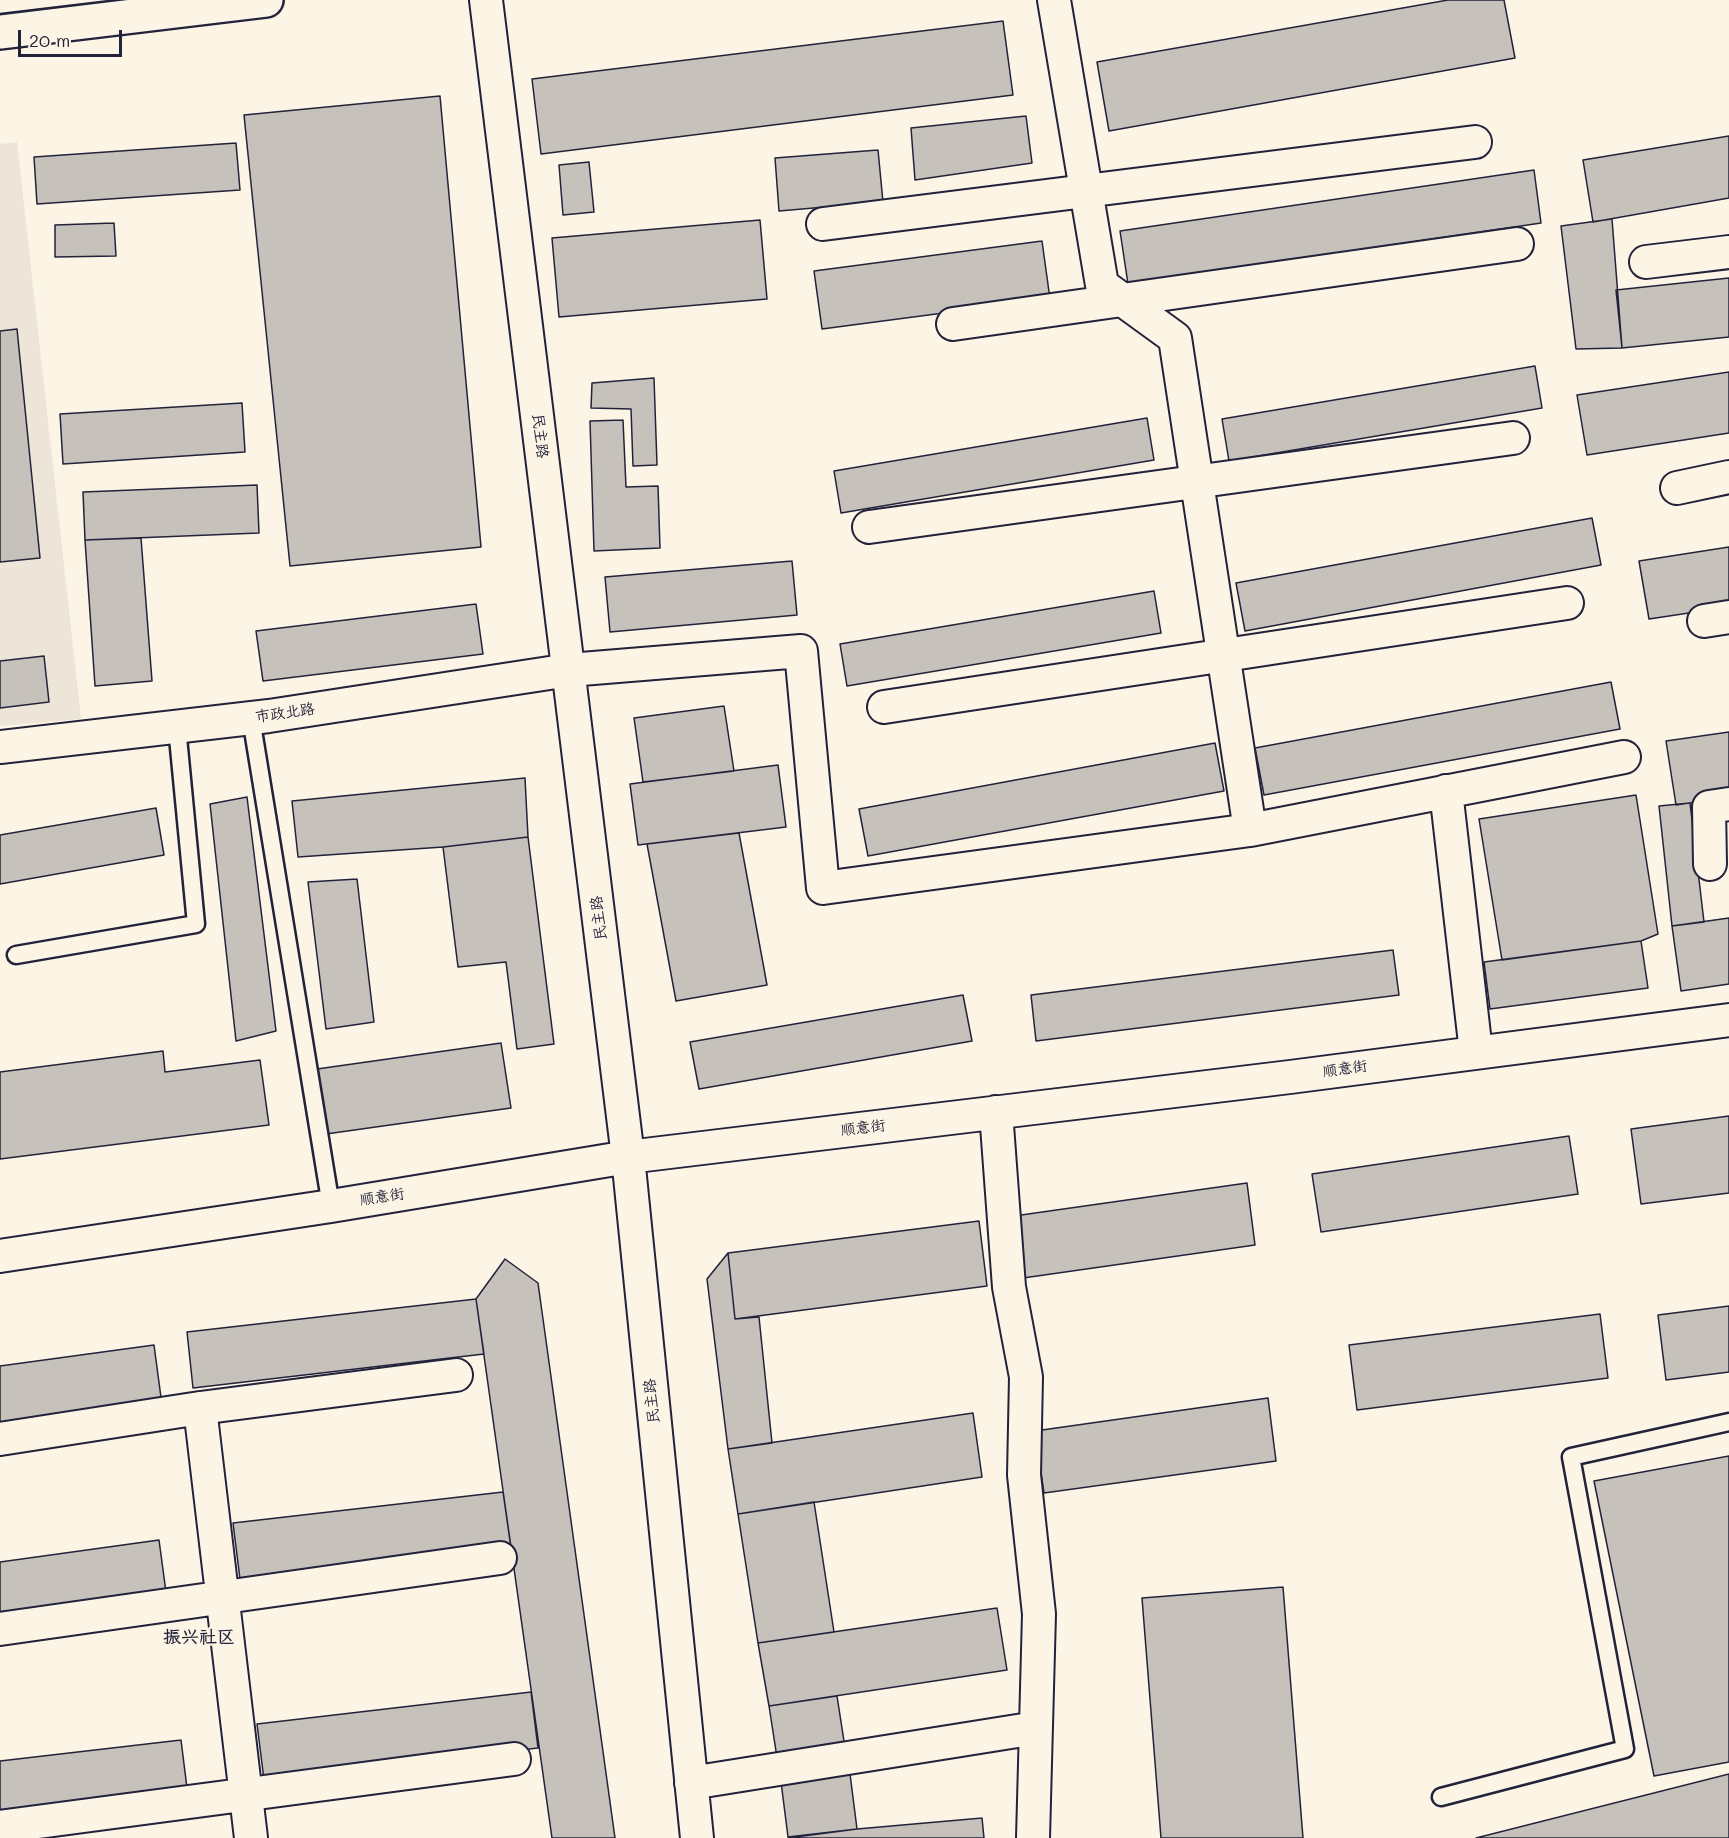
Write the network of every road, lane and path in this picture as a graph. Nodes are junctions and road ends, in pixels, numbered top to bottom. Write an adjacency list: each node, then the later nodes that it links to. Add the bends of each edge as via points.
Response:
1 (266, 0): 4 (street)
2 (486, 0): 20 (street, 民主路)
3 (1054, 0): 6 (street)
4 (0, 33)
5 (1475, 142): 6 (street)
6 (1086, 190): 7 (street); 11 (street, via 1102,285)
7 (823, 224)
8 (1517, 244): 11 (street)
9 (1729, 252): 10 (street)
10 (1646, 262)
11 (1123, 300): 12 (street); 15 (street, via 1176,338)
12 (953, 324)
13 (1513, 438): 15 (street)
14 (1729, 477): 16 (street)
15 (1197, 482): 17 (street); 19 (street)
16 (1677, 488)
17 (869, 527)
18 (1567, 603): 19 (street)
19 (1223, 656): 21 (street); 28 (street)
20 (568, 670): 22 (street, 市政北路); 28 (street, 市政北路, via 801,651 823,888); 34 (street, 民主路)
21 (884, 707)
22 (251, 718): 23 (street, 市政北路); 35 (lane)
23 (177, 727): 24 (street, 市政北路); 30 (lane, via 196,924)
24 (0, 747)
25 (1624, 757): 26 (street)
26 (1446, 791): 28 (street); 32 (street)
27 (1729, 804): 29 (street, via 1709,807)
28 (1250, 830)
29 (1710, 864)
30 (16, 955)
31 (1729, 1020): 32 (street, 顺意街)
32 (1476, 1052): 33 (street, 顺意街)
33 (996, 1112): 34 (street, 顺意街); 44 (street, via 1009,1287 1026,1377 1024,1475 1039,1614)
34 (628, 1157): 35 (street, 顺意街); 46 (street, 民主路)
35 (331, 1206): 36 (street, 顺意街)
36 (0, 1257)
37 (456, 1375): 38 (street)
38 (200, 1408): 40 (street); 42 (street)
39 (1729, 1422): 48 (lane, via 1571,1457 1625,1749)
40 (0, 1439)
41 (500, 1558): 42 (street)
42 (222, 1597): 43 (street); 47 (street)
43 (0, 1629)
44 (1036, 1728): 46 (street); 52 (street)
45 (514, 1759): 47 (street)
46 (691, 1783): 51 (street, 民主路)
47 (246, 1794): 49 (street); 50 (street)
48 (1441, 1797)
49 (0, 1827)
50 (251, 1838)
51 (697, 1838)
52 (1033, 1838)

